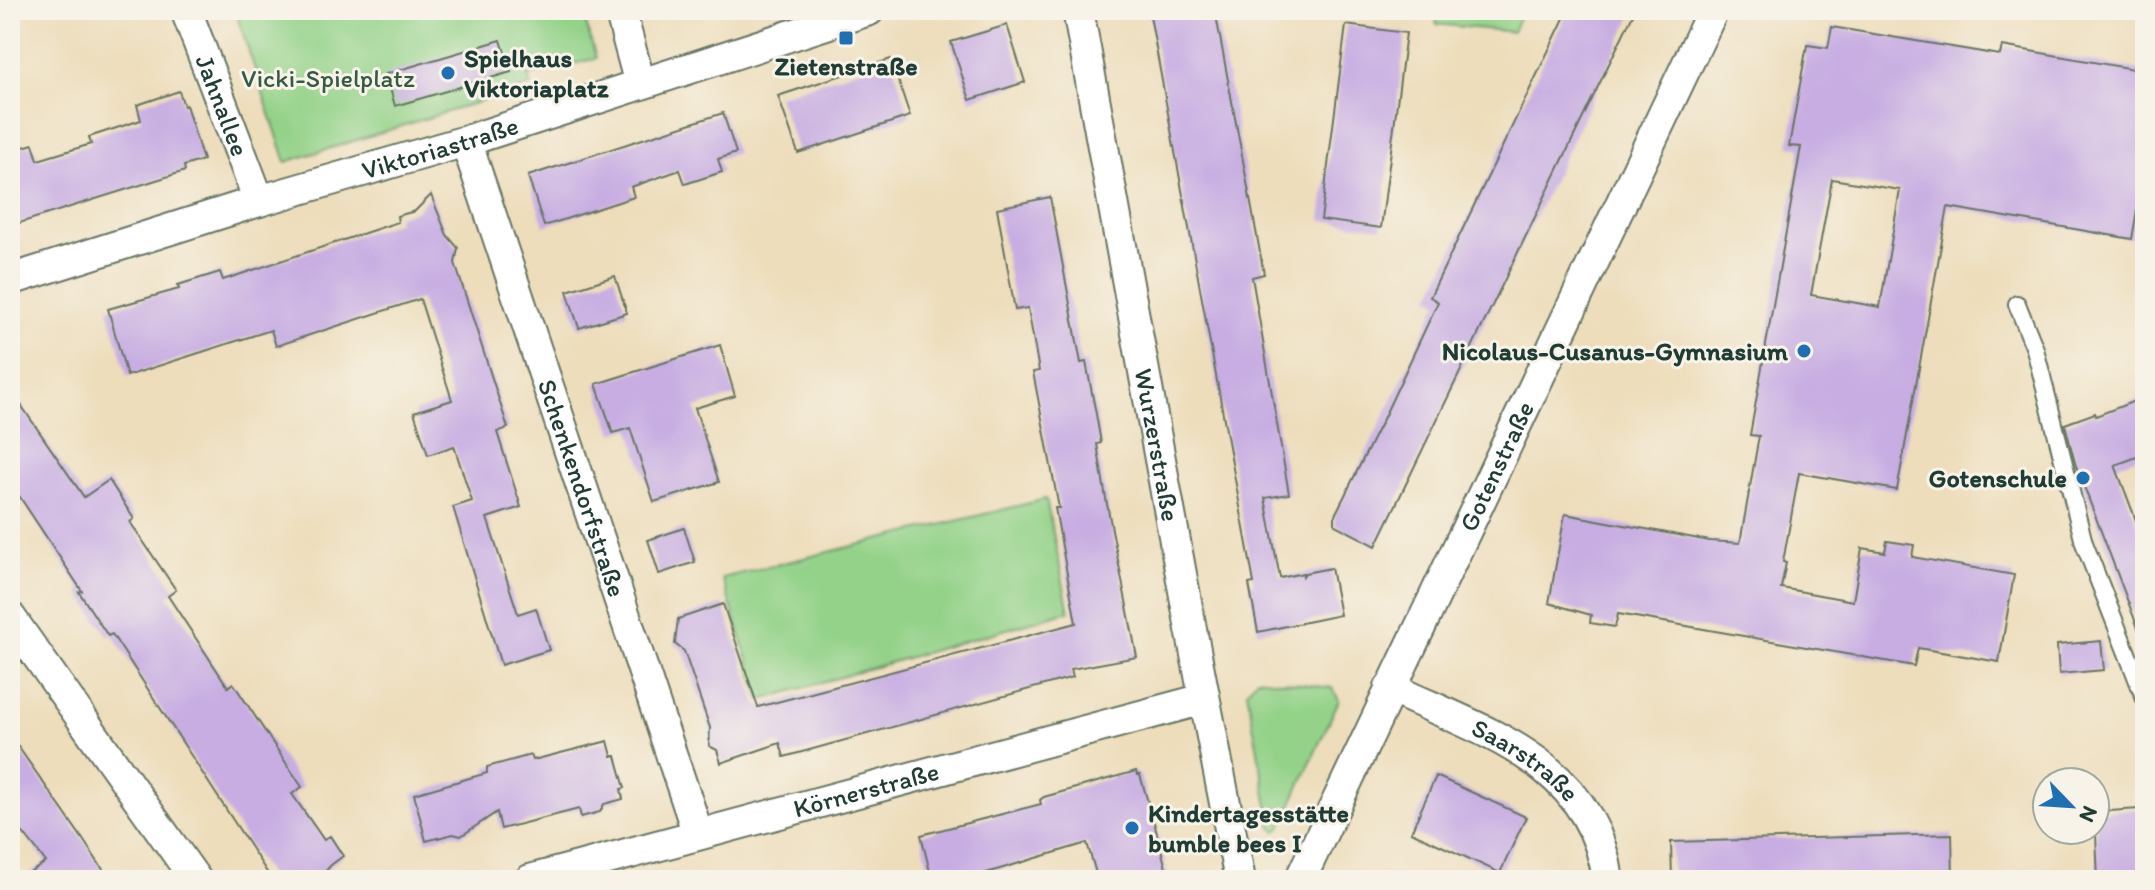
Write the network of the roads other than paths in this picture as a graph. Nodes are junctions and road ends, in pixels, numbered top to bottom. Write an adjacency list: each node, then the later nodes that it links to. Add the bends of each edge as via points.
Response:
1 (186, 10): 8 (street, Jahnallee)
2 (620, 10): 6 (street)
3 (869, 10): 6 (street, Viktoriastraße)
4 (1078, 10): 13 (street, Wurzerstraße)
5 (1713, 10): 12 (street, Gotenstraße)
6 (640, 84): 7 (street, Viktoriastraße)
7 (466, 141): 8 (street, Viktoriastraße); 15 (street, Schenkendorfstraße)
8 (259, 201): 9 (street, Viktoriastraße)
9 (10, 280)
10 (2017, 304): 14 (lane, via 2035,349 2084,543)
11 (10, 617): 16 (street)
12 (1390, 688): 19 (street, Gotenstraße); 20 (street, Saarstraße, via 1540,762 1589,820)
13 (1204, 699): 15 (street, Körnerstraße); 18 (street, Wurzerstraße)
14 (2145, 699)
15 (698, 834): 17 (street, Körnerstraße)
16 (196, 880)
17 (530, 880)
18 (1240, 880)
19 (1300, 880)
20 (1608, 880)

